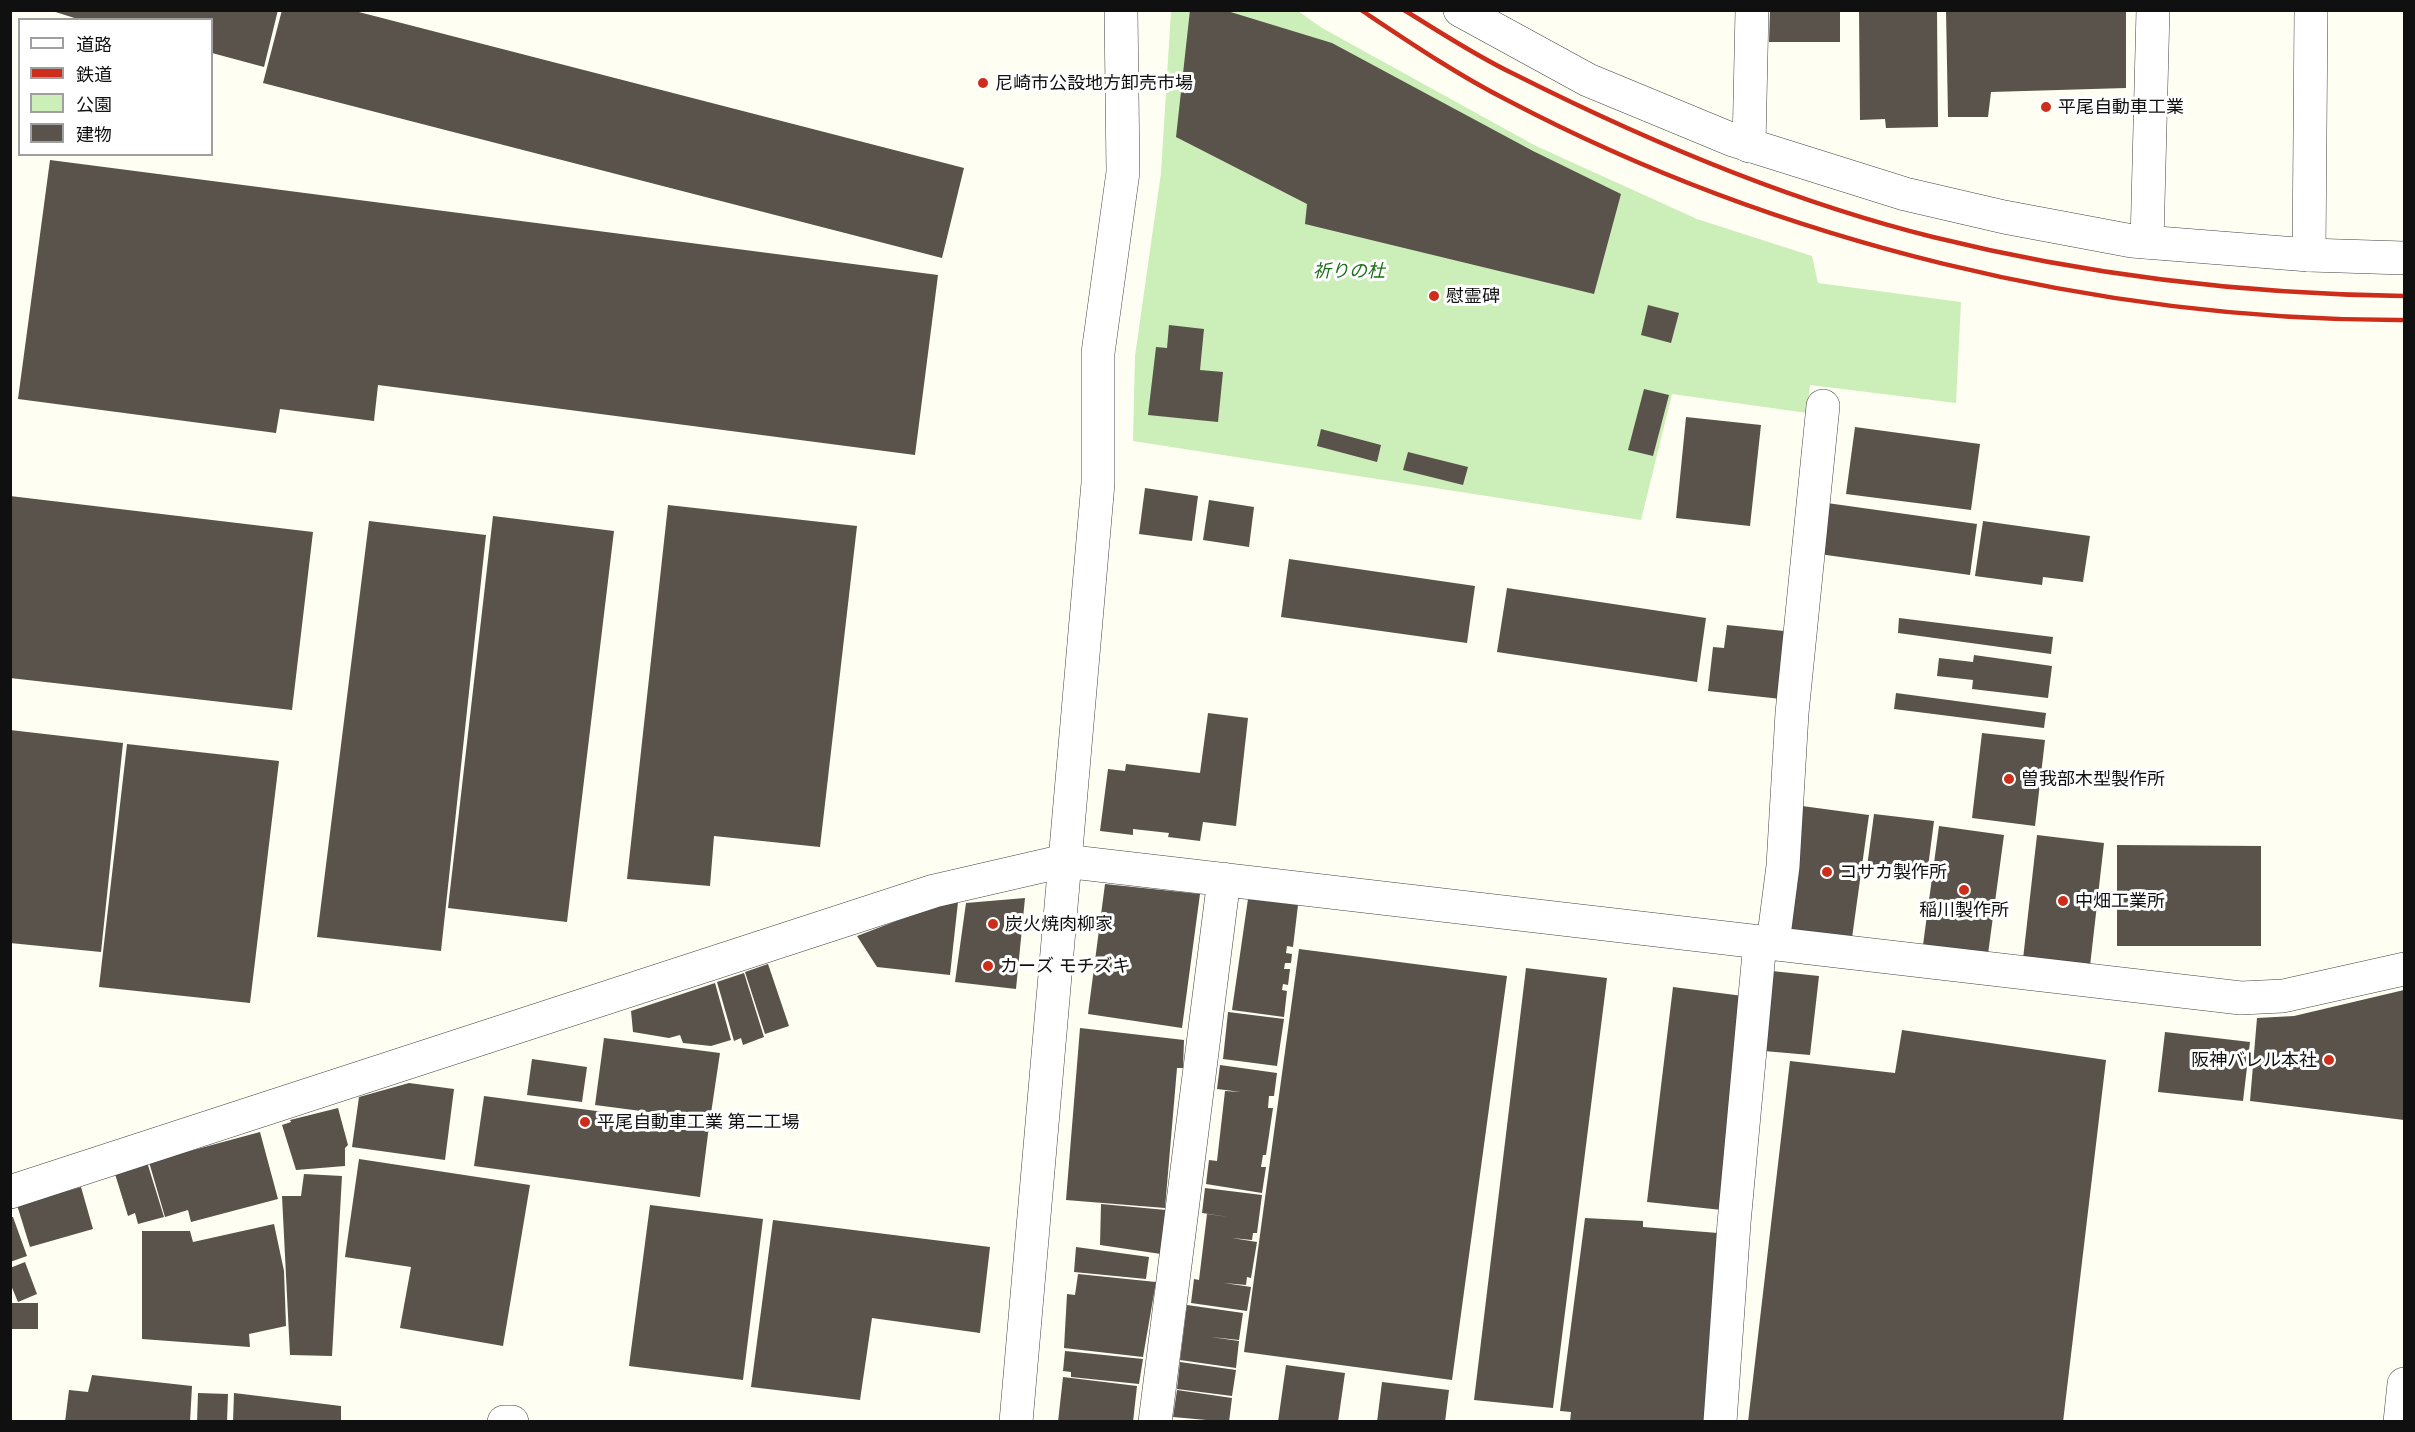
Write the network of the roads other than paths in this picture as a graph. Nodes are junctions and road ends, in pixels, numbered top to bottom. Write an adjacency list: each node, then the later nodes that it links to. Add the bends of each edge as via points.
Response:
1 (1121, 10): 11 (street, via 1123,172 1098,353 1098,483)
2 (1460, 10): 6 (street, via 1588,80)
3 (1752, 10): 6 (street)
4 (2153, 10): 7 (street)
5 (2312, 10): 8 (street)
6 (1749, 146): 7 (street, via 1905,194 2004,217)
7 (2147, 242): 8 (street)
8 (2309, 255): 9 (street)
9 (2404, 258)
10 (1823, 406): 13 (street, via 1792,713 1783,866)
11 (1064, 861): 12 (street); 15 (street, via 934,891); 19 (street)
12 (1224, 879): 13 (street); 20 (street)
13 (1766, 942): 14 (street, via 2241,998 2283,996); 21 (street, via 1734,1223)
14 (2404, 969)
15 (10, 1192)
16 (2404, 1384): 22 (street)
17 (504, 1422): 18 (street)
18 (512, 1422)
19 (1016, 1422)
20 (1155, 1422)
21 (1720, 1422)
22 (2400, 1422)

